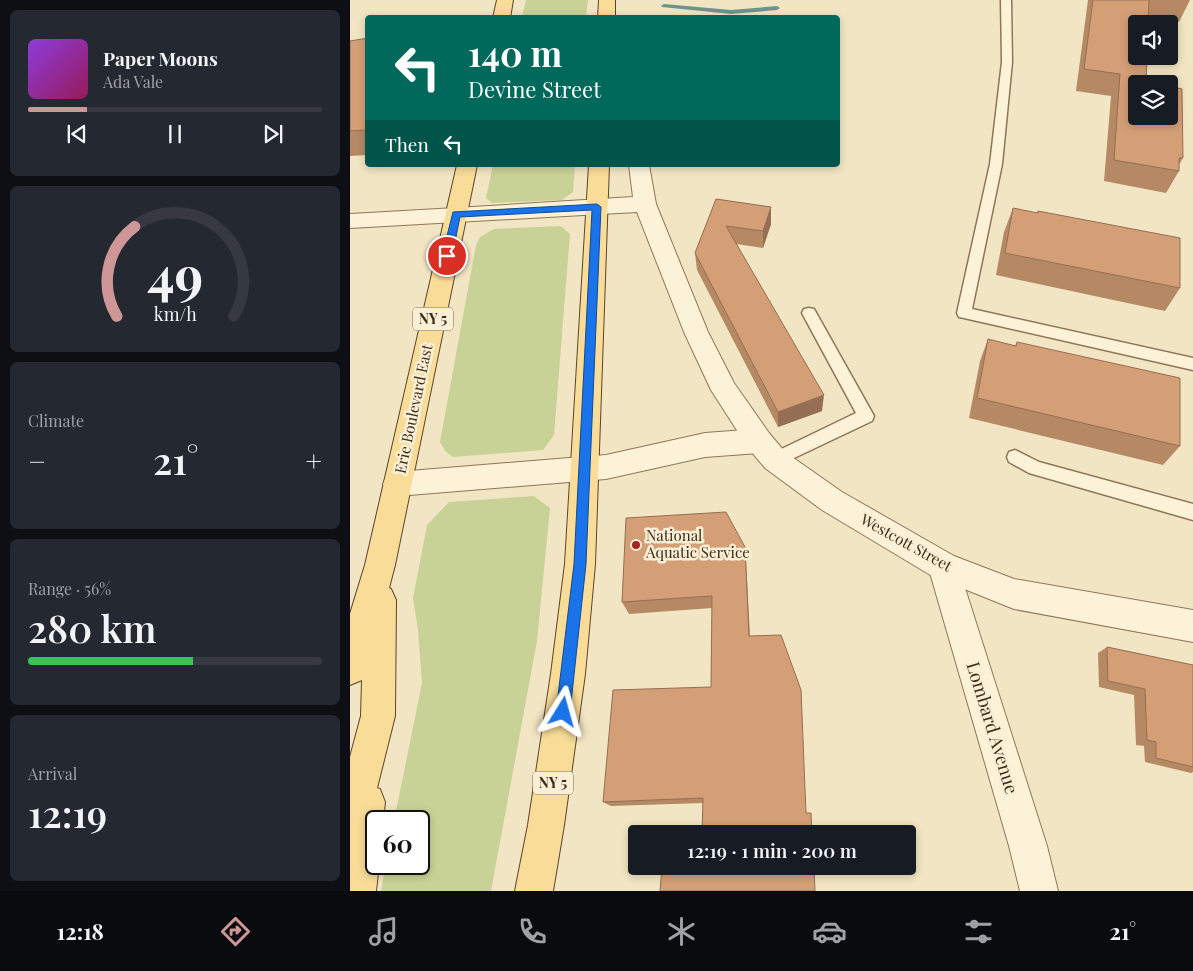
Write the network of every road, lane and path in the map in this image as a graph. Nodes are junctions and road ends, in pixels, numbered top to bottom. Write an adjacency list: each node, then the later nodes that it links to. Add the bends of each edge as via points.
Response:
1 (505, 0): 4 (main road)
2 (607, 0): 5 (main road)
3 (1006, 0): 14 (lane, via 1008,62 996,164 964,313)
4 (502, 15)
5 (606, 15)
6 (467, 167): 11 (main road, Erie Boulevard East / NY 5)
7 (599, 167): 10 (main road, NY 5)
8 (639, 167): 9 (street, Westcott Street)
9 (645, 204): 10 (street); 15 (street, Westcott Street, via 696,332 724,390)
10 (597, 207): 11 (street); 17 (main road, NY 5)
11 (456, 215): 12 (street); 18 (main road, Erie Boulevard East / NY 5)
12 (350, 221)
13 (808, 313): 15 (lane, via 866,416)
14 (1193, 364)
15 (767, 450): 17 (street, via 705,445 620,465); 21 (street, Westcott Street, via 832,502)
16 (1015, 457): 19 (lane, via 1060,476)
17 (584, 469): 18 (street); 27 (main road, NY 5, via 580,564 568,674)
18 (397, 484): 20 (main road, Erie Boulevard East / NY 5)
19 (1193, 512)
20 (380, 565): 23 (main road, Erie Boulevard East / NY 5); 24 (main road, Erie Boulevard East / NY 5)
21 (943, 566): 22 (street, Westcott Street, via 1014,594); 28 (street, Lombard Avenue)
22 (1193, 626)
23 (350, 669)
24 (378, 716): 25 (main road, Erie Boulevard East / NY 5); 26 (main road)
25 (350, 825)
26 (357, 891)
27 (534, 891)
28 (1039, 891)

